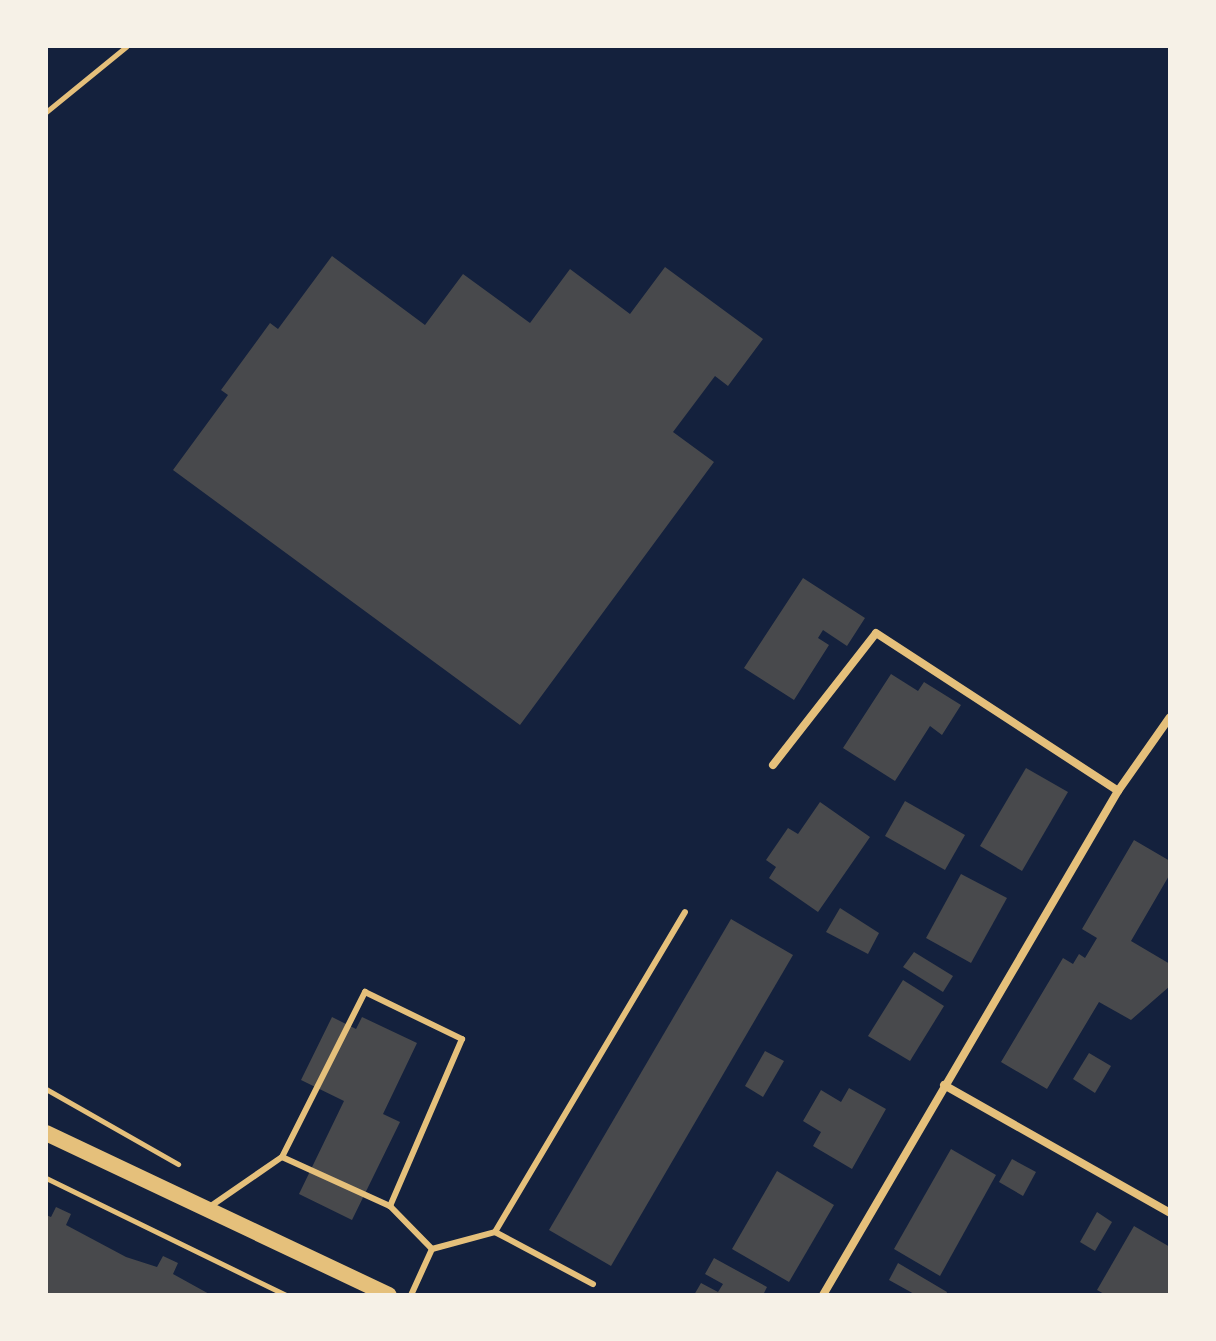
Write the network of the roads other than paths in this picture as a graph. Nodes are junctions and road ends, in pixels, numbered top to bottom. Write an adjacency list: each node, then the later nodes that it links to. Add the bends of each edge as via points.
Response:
1 (1170, 717): 3 (street)
2 (773, 765): 3 (street, via 876,633)
3 (1118, 791): 5 (street)
4 (685, 912): 11 (lane)
5 (944, 1085): 10 (street); 16 (street)
6 (46, 1133): 9 (main road)
7 (282, 1157): 8 (lane); 8 (lane, via 365,992 462,1039); 9 (lane)
8 (390, 1206): 12 (lane)
9 (208, 1208): 14 (main road)
10 (1170, 1213)
11 (495, 1232): 12 (lane); 13 (lane)
12 (432, 1249): 15 (lane)
13 (593, 1284)
14 (389, 1295)
15 (411, 1295)
16 (823, 1295)

